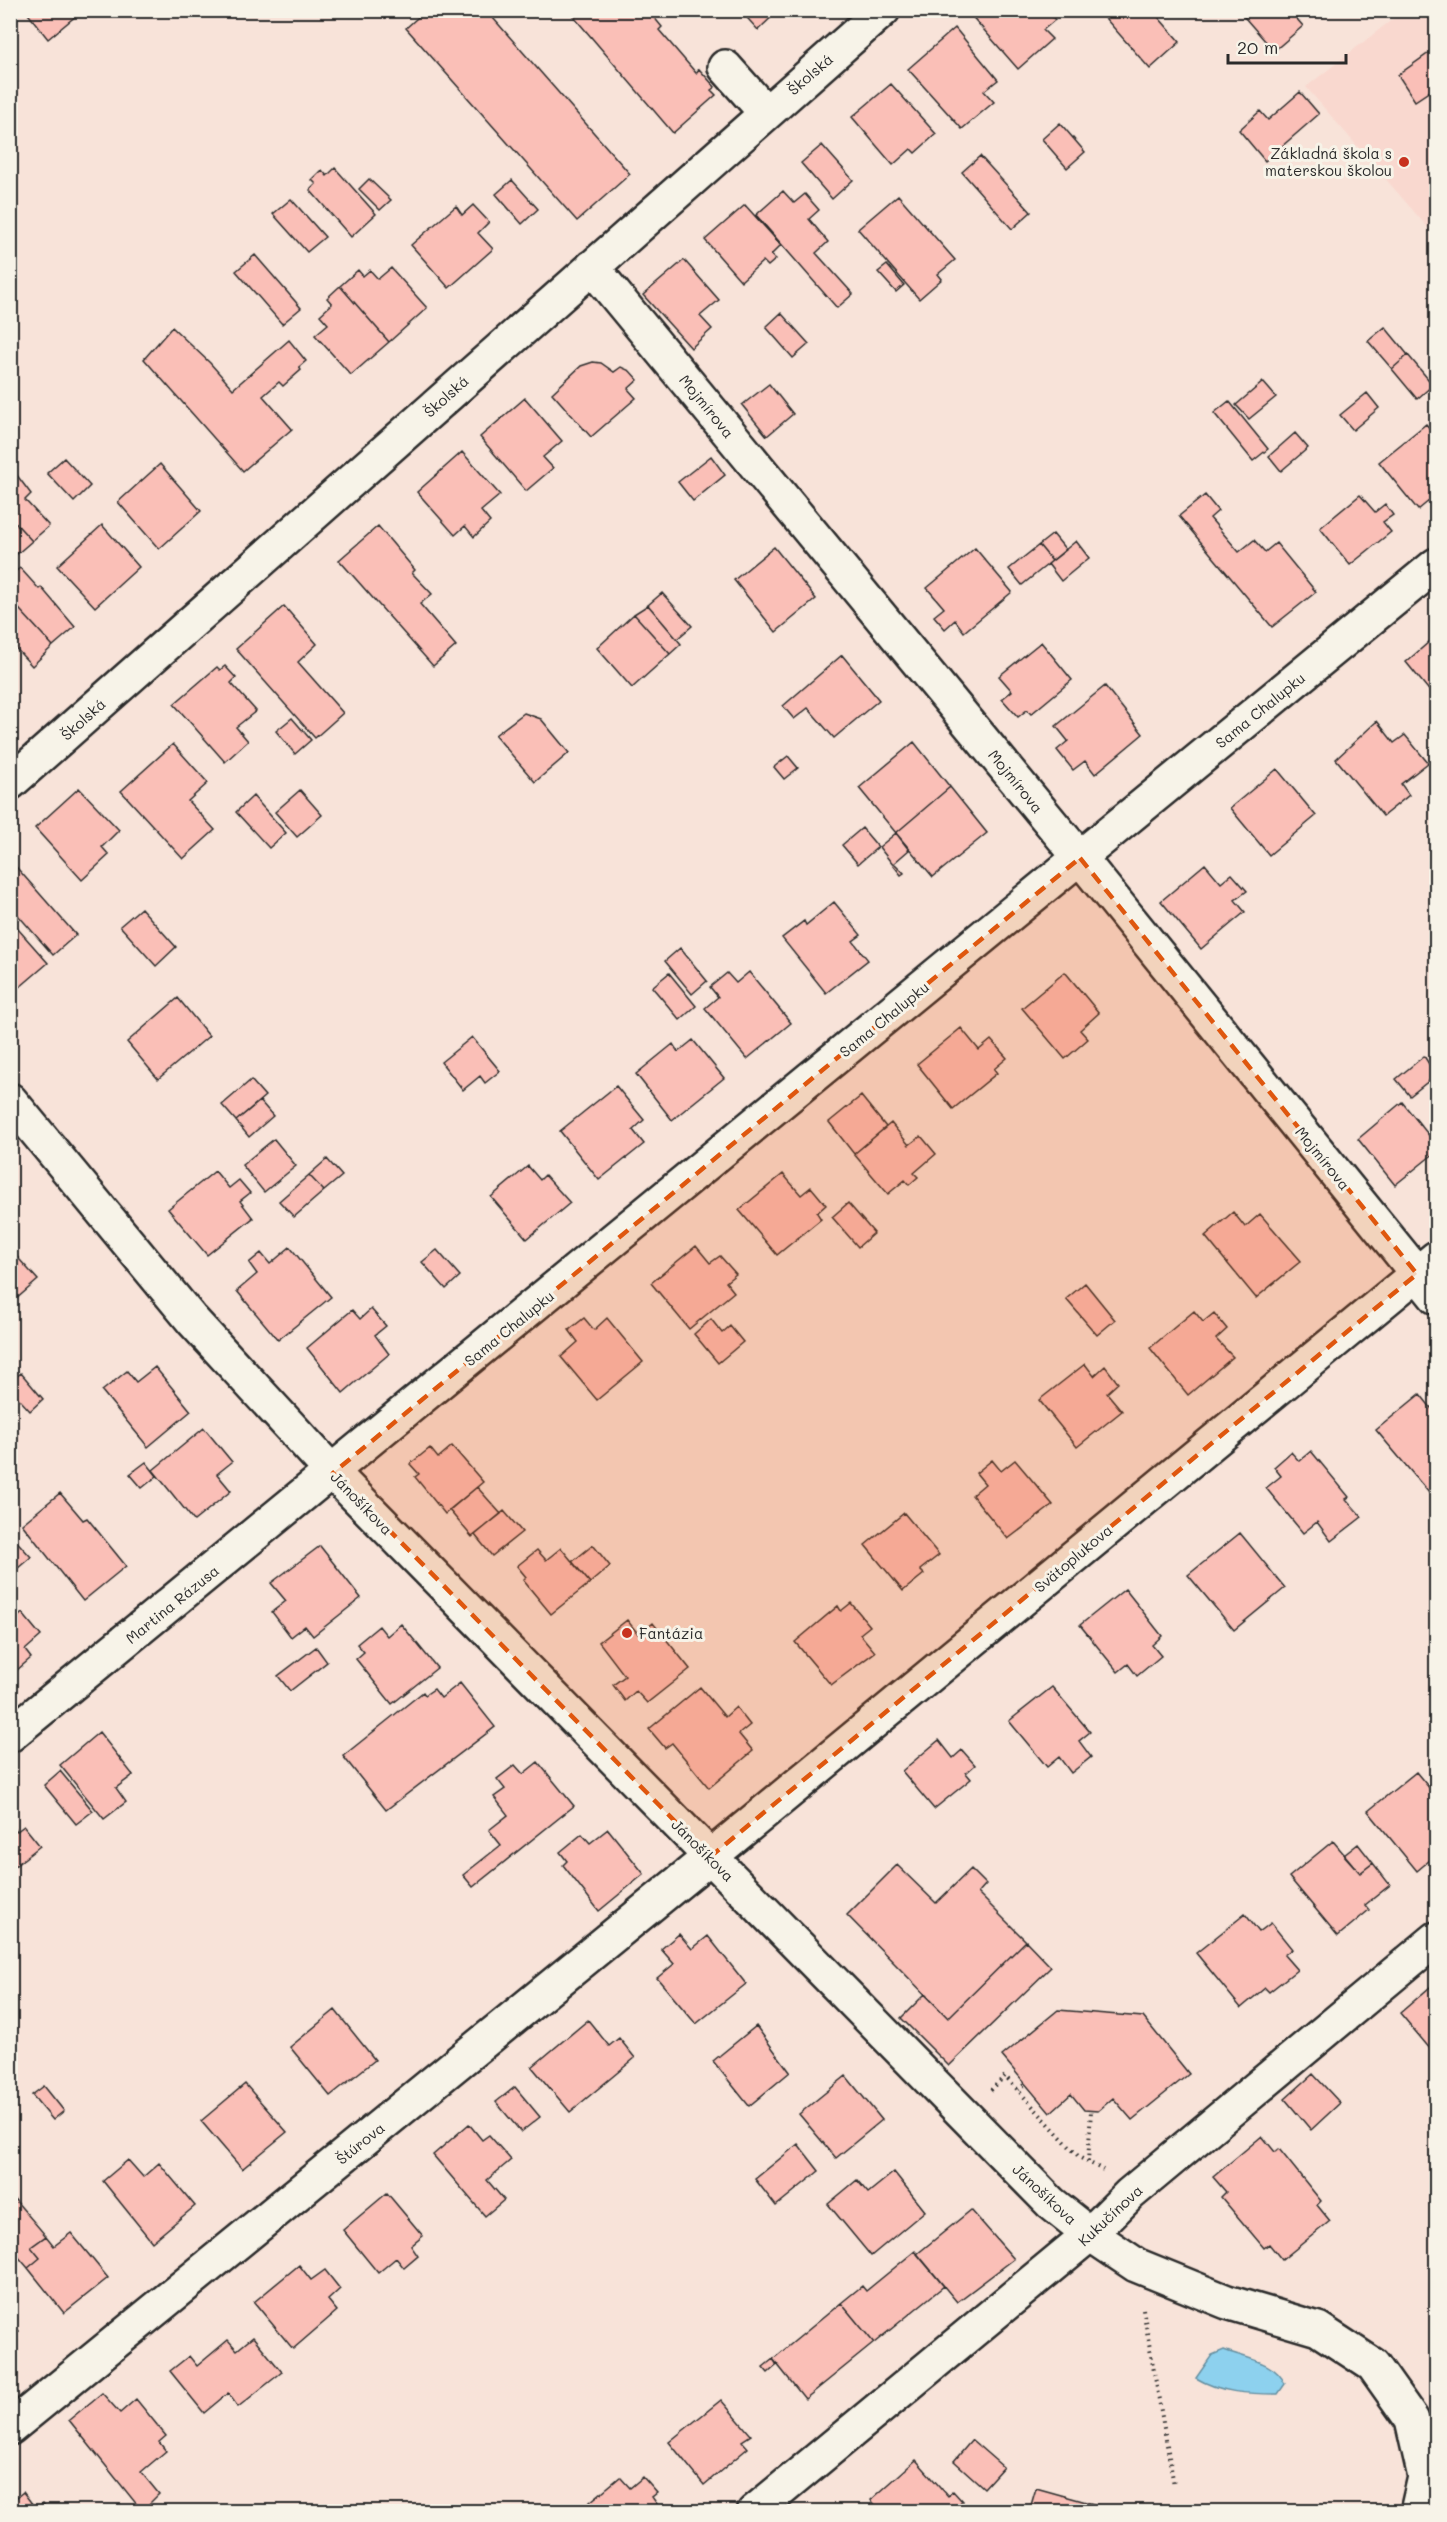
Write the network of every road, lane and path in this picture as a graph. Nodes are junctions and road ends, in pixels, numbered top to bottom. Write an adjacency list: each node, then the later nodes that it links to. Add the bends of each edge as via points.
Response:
1 (883, 10): 5 (street, Školská)
2 (1302, 10): 3 (path)
3 (1295, 17)
4 (725, 67): 5 (street)
5 (766, 113): 6 (street, Školská)
6 (592, 267): 8 (street, Školská); 9 (street, Mojmírova)
7 (1437, 566): 9 (street, Sama Chalupku)
8 (10, 783)
9 (1080, 858): 11 (street, Mojmírova); 12 (street, Sama Chalupku)
10 (10, 1100): 12 (street, Jánošíkova, via 192,1320)
11 (1430, 1276): 14 (street, Svätoplukova)
12 (333, 1473): 13 (street, Martina Rázusa); 14 (street, Jánošíkova)
13 (10, 1735)
14 (710, 1857): 19 (street, Jánošíkova); 24 (street, Štúrova)
15 (1437, 1939): 21 (street, Kukučínova)
16 (1025, 2084): 17 (path)
17 (1018, 2090): 19 (path, via 1005,2076); 20 (path)
18 (1091, 2110): 20 (path)
19 (964, 2115): 22 (street, Jánošíkova, via 1052,2203)
20 (1088, 2162): 21 (path, via 1110,2173)
21 (1130, 2194): 22 (street, Kukučínova)
22 (1090, 2234): 23 (street, Jánošíkova); 26 (street, Kukučínova)
23 (1136, 2265): 25 (path); 27 (street, Jánošíkova, via 1227,2302 1318,2329 1373,2365 1412,2420 1425,2477)
24 (10, 2428)
25 (1174, 2485)
26 (754, 2511)
27 (1417, 2511)

